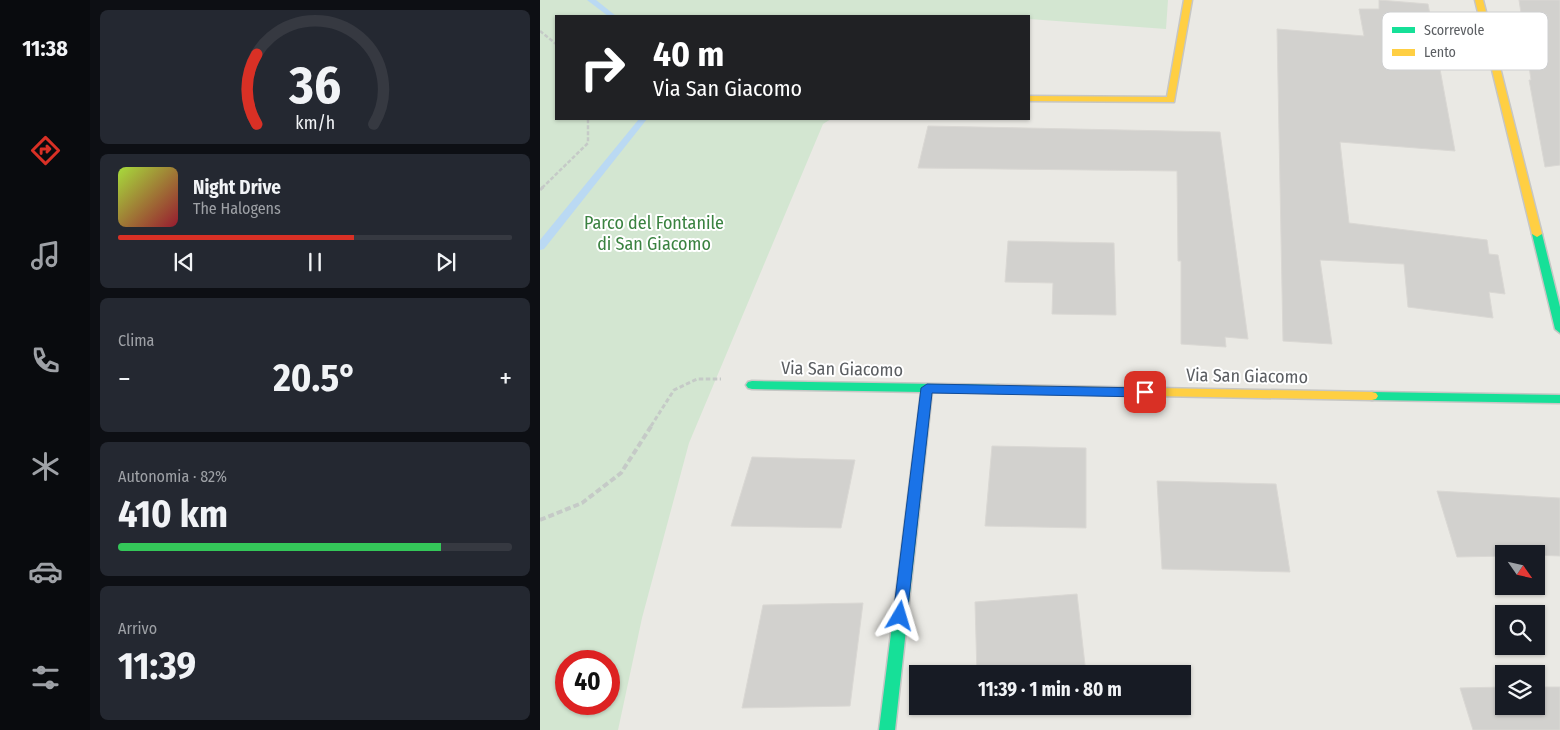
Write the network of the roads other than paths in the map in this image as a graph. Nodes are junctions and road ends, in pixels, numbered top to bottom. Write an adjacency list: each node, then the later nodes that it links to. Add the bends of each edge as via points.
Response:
1 (1188, 0): 3 (street, via 1171,100)
2 (1496, 70): 4 (street)
3 (1030, 99)
4 (1560, 329)
5 (752, 385): 6 (street, Via San Giacomo)
6 (927, 388): 7 (street, Via San Giacomo); 8 (street)
7 (1560, 399)
8 (887, 730)

